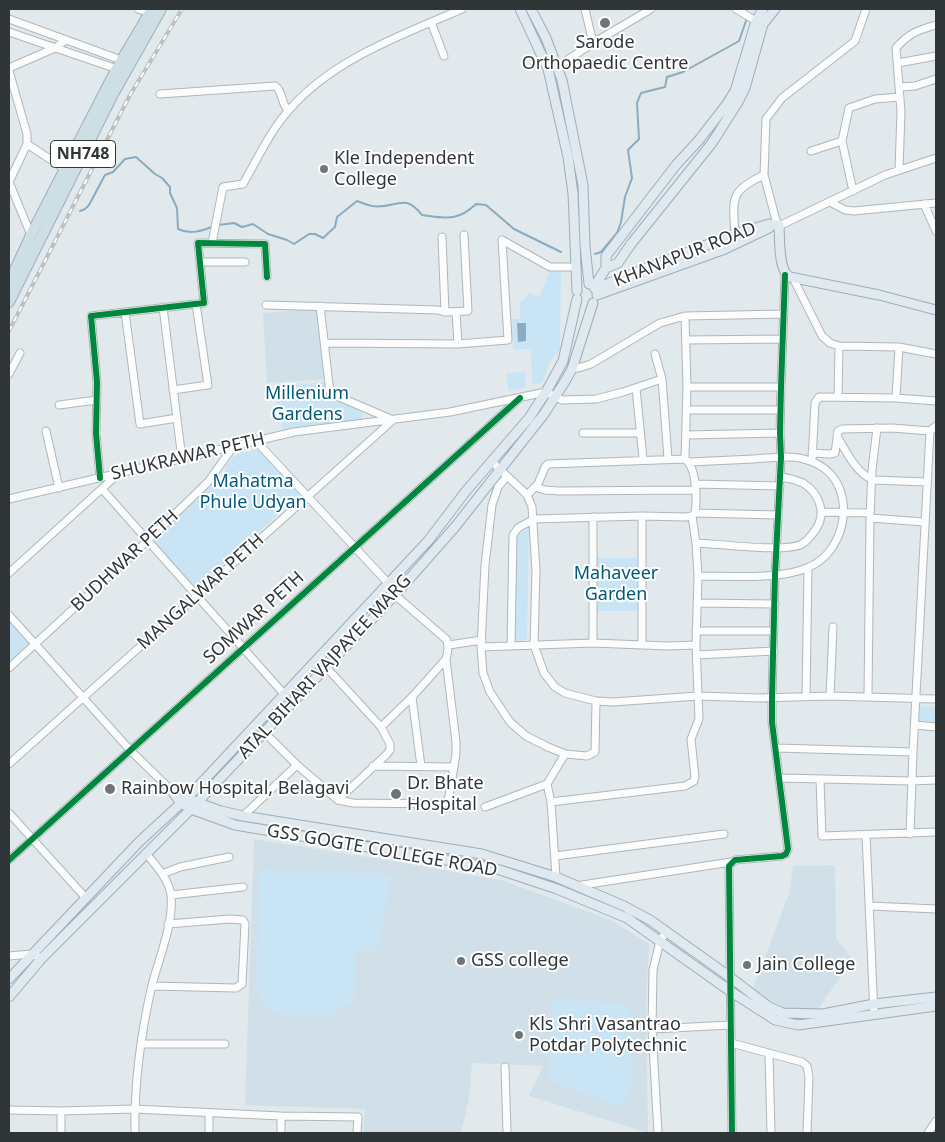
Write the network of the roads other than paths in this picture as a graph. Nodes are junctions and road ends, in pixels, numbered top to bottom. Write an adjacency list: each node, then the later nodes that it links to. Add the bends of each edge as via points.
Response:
1 (138, 9): 12 (street)
2 (161, 9): 24 (highway, NH748)
3 (462, 9): 15 (street)
4 (520, 9): 53 (main road, ATAL BIHARI VAJPAYEE MARG, via 548,69 566,148 574,194)
5 (531, 9): 25 (main road)
6 (585, 9): 19 (street)
7 (651, 9): 19 (street)
8 (736, 9): 14 (street)
9 (763, 9): 14 (main road)
10 (774, 9): 54 (main road, via 763,24 745,88 712,143 618,264)
11 (866, 9): 38 (street, via 855,41 782,98 766,119)
12 (151, 11): 24 (highway, NH748)
13 (9, 19): 18 (street)
14 (756, 21): 54 (main road, via 735,90 713,123 606,256)
15 (431, 22): 21 (street); 31 (street, via 340,67 312,86)
16 (936, 25): 23 (street, via 906,36 896,48)
17 (9, 32): 20 (street)
18 (66, 40): 20 (street); 24 (street)
19 (592, 43): 25 (street)
20 (54, 48): 24 (street); 26 (street)
21 (444, 56)
22 (936, 56): 23 (street)
23 (898, 63): 28 (street)
24 (124, 66): 36 (highway, NH748); 60 (highway, NH748)
25 (557, 67): 58 (main road, via 584,185 586,265)
26 (9, 70): 33 (street)
27 (936, 79): 28 (street)
28 (900, 87): 30 (street)
29 (160, 94): 31 (street, via 275,86 281,91 282,102)
30 (900, 97): 32 (street, via 875,99 849,108); 37 (street)
31 (288, 110): 50 (street, via 243,184 223,187)
32 (842, 141): 34 (street); 40 (street)
33 (27, 144): 36 (street); 39 (street)
34 (811, 151)
35 (936, 158): 37 (street)
36 (66, 169): 47 (highway, NH748)
37 (899, 169): 40 (street)
38 (764, 175): 44 (street); 46 (street, via 744,185 736,194)
39 (9, 182): 47 (street)
40 (853, 191): 41 (street)
41 (830, 202): 42 (street, via 845,210); 44 (street)
42 (924, 204): 43 (street); 45 (street)
43 (936, 204)
44 (776, 225): 46 (main road, KHANAPUR ROAD, via 768,224); 55 (main road, KHANAPUR ROAD, via 782,268); 58 (main road, via 725,249)
45 (936, 231)
46 (735, 234): 58 (main road, KHANAPUR ROAD)
47 (32, 235): 57 (highway, NH748)
48 (464, 235): 68 (street, via 468,311)
49 (442, 237): 67 (street)
50 (212, 243): 51 (street, via 198,243); 56 (street, via 265,244)
51 (200, 262): 52 (street); 61 (street, via 204,303)
52 (245, 262)
53 (575, 267): 59 (main road, ATAL BIHARI VAJPAYEE MARG); 74 (street, via 550,267 502,240 508,340)
54 (606, 268): 58 (main road)
55 (789, 276): 65 (main road); 69 (street); 75 (street, via 822,336)
56 (266, 277)
57 (9, 283)
58 (593, 292): 59 (main road, via 580,286); 59 (main road, via 584,304); 80 (main road, ATAL BIHARI VAJPAYEE MARG)
59 (577, 295): 87 (main road, ATAL BIHARI VAJPAYEE MARG)
60 (10, 296)
61 (196, 304): 64 (street); 86 (street, via 208,385)
62 (266, 305): 63 (street)
63 (320, 306): 67 (street); 73 (street)
64 (163, 308): 66 (street); 86 (street)
65 (936, 310)
66 (125, 312): 91 (street, via 91,316); 96 (street, via 140,424)
67 (445, 312): 68 (street)
68 (456, 312): 74 (street)
69 (784, 314): 70 (street); 71 (street)
70 (684, 316): 72 (street); 80 (street, via 660,322 591,364)
71 (783, 339): 72 (street); 84 (street)
72 (686, 340): 83 (street)
73 (325, 343): 74 (street); 97 (street, via 330,393)
74 (458, 344)
75 (839, 346): 76 (street); 88 (street)
76 (899, 347): 79 (street); 90 (street)
77 (20, 353): 81 (street)
78 (656, 354): 82 (street)
79 (936, 354)
80 (572, 369): 87 (main road, ATAL BIHARI VAJPAYEE MARG)
81 (9, 374)
82 (662, 379): 85 (street); 112 (street)
83 (687, 387): 84 (street); 94 (street)
84 (781, 387): 95 (street)
85 (636, 388): 87 (street, via 596,399 571,401); 102 (street)
86 (173, 390): 96 (street)
87 (550, 395): 89 (street, SHUKRAWAR PETH); 113 (main road, ATAL BIHARI VAJPAYEE MARG); 116 (main road, ATAL BIHARI VAJPAYEE MARG, via 544,414)
88 (838, 396): 90 (street); 108 (street, via 816,399)
89 (520, 398): 97 (street, SHUKRAWAR PETH); 142 (street, SOMWAR PETH)
90 (896, 398): 92 (street)
91 (97, 400): 93 (street); 120 (street)
92 (936, 401)
93 (59, 404)
94 (686, 410): 95 (street); 104 (street)
95 (780, 410): 103 (street)
96 (177, 418): 110 (street)
97 (393, 420): 106 (street, SHUKRAWAR PETH, via 294,432); 129 (street, MANGALWAR PETH)
98 (877, 428): 99 (street); 105 (street, via 842,429); 121 (street)
99 (933, 429): 122 (street)
100 (46, 430): 126 (street)
101 (583, 433): 102 (street)
102 (640, 433): 111 (street)
103 (780, 433): 104 (street); 109 (street)
104 (686, 435): 114 (street)
105 (837, 436): 108 (street, via 835,453); 121 (street, via 853,462 867,478)
106 (256, 441): 107 (street, SHUKRAWAR PETH); 129 (street)
107 (233, 447): 110 (street, SHUKRAWAR PETH); 140 (street, BUDHWAR PETH, via 208,482)
108 (812, 453): 115 (street)
109 (781, 457): 114 (street); 115 (street); 119 (street)
110 (182, 459): 117 (street, SHUKRAWAR PETH)
111 (643, 459): 112 (street); 124 (street, via 548,464)
112 (668, 459): 114 (street)
113 (491, 461): 116 (street); 148 (main road, ATAL BIHARI VAJPAYEE MARG, via 428,541)
114 (687, 461): 125 (street)
115 (812, 461): 132 (street, via 839,485 844,498)
116 (500, 468): 118 (street); 149 (main road, ATAL BIHARI VAJPAYEE MARG, via 455,527)
117 (119, 474): 120 (street, SHUKRAWAR PETH); 127 (street)
118 (507, 476): 128 (street); 157 (street, via 498,487 492,505 485,565)
119 (781, 477): 123 (street); 131 (street, via 811,489)
120 (100, 478): 126 (street, SHUKRAWAR PETH)
121 (873, 480): 122 (street); 135 (street)
122 (927, 482): 139 (street)
123 (780, 486): 125 (street); 134 (street)
124 (535, 487): 125 (street, via 559,491); 128 (street)
125 (695, 487): 133 (street)
126 (58, 488): 130 (street, SHUKRAWAR PETH)
127 (102, 489): 140 (street); 145 (street)
128 (527, 495): 138 (street)
129 (308, 496): 142 (street); 150 (street, MANGALWAR PETH)
130 (9, 499)
131 (822, 512): 132 (street); 143 (street, via 821,522 806,541 792,547)
132 (844, 512): 135 (street); 144 (street, via 842,526 832,548)
133 (694, 515): 134 (street); 136 (street); 141 (street)
134 (777, 515): 143 (street)
135 (870, 515): 139 (street); 174 (street)
136 (642, 516): 137 (street); 162 (street)
137 (593, 517): 138 (street); 158 (street)
138 (534, 520): 161 (street); 164 (street, via 518,528 513,535)
139 (924, 522): 179 (street)
140 (148, 541): 150 (street); 159 (street, BUDHWAR PETH)
141 (696, 542): 143 (street); 147 (street)
142 (355, 547): 148 (street); 165 (street, SOMWAR PETH)
143 (776, 547): 146 (street)
144 (808, 568): 146 (street); 177 (street)
145 (9, 573)
146 (775, 575): 147 (street); 152 (street)
147 (698, 576): 151 (street)
148 (388, 583): 171 (main road, ATAL BIHARI VAJPAYEE MARG)
149 (394, 595): 160 (street, via 447,640); 169 (main road, ATAL BIHARI VAJPAYEE MARG)
150 (197, 596): 165 (street); 178 (street, MANGALWAR PETH)
151 (697, 603): 152 (street); 155 (street)
152 (775, 604): 156 (street)
153 (9, 616): 159 (street)
154 (833, 627): 173 (street)
155 (696, 631): 156 (street); 163 (street)
156 (774, 631): 166 (street)
157 (482, 643): 160 (street); 164 (street); 189 (street, via 483,673 490,692 510,722 526,736)
158 (593, 643): 161 (street); 162 (street)
159 (34, 644): 170 (street, BUDHWAR PETH); 178 (street)
160 (448, 645): 168 (street)
161 (534, 645): 164 (street); 181 (street, via 544,673 555,687)
162 (642, 645): 163 (street)
163 (696, 645): 167 (street)
164 (511, 646)
165 (243, 648): 171 (street); 187 (street, SOMWAR PETH)
166 (774, 651): 167 (street); 176 (street)
167 (696, 655): 172 (street)
168 (446, 659): 175 (street); 194 (street, via 456,742)
169 (326, 667): 183 (street); 185 (main road, ATAL BIHARI VAJPAYEE MARG)
170 (9, 668)
171 (284, 694): 201 (main road, ATAL BIHARI VAJPAYEE MARG)
172 (698, 696): 176 (street); 181 (street); 203 (street, via 698,724 691,739 695,776 691,784)
173 (830, 696): 174 (street); 177 (street)
174 (868, 696): 179 (street)
175 (412, 697): 183 (street); 193 (street)
176 (772, 697): 177 (street); 186 (street)
177 (806, 697)
178 (83, 698): 187 (street); 190 (street, MANGALWAR PETH)
179 (916, 698): 180 (street); 182 (street)
180 (936, 699)
181 (596, 701): 189 (street, via 595,752 587,756)
182 (915, 725): 184 (street); 188 (street)
183 (381, 727): 192 (street, via 389,739 390,750)
184 (936, 727)
185 (264, 732): 191 (street); 204 (main road, ATAL BIHARI VAJPAYEE MARG)
186 (776, 748): 188 (street); 195 (street)
187 (130, 750): 200 (street); 212 (street, SOMWAR PETH)
188 (913, 752): 198 (street)
189 (565, 754): 199 (street)
190 (9, 764)
191 (297, 764): 202 (street); 207 (street)
192 (373, 766): 193 (street); 202 (street)
193 (421, 766): 194 (street)
194 (454, 768): 202 (street, via 449,797 442,804)
195 (780, 778): 196 (street); 217 (street, via 788,841 786,854)
196 (820, 779): 198 (street); 211 (street, via 822,836)
197 (936, 780): 198 (street)
198 (912, 781): 210 (street)
199 (547, 784): 203 (street); 205 (street)
200 (171, 790): 201 (main road)
201 (184, 800): 204 (main road); 223 (main road, ATAL BIHARI VAJPAYEE MARG)
202 (338, 800)
203 (551, 802): 214 (street)
204 (194, 806): 207 (main road); 213 (main road, ATAL BIHARI VAJPAYEE MARG); 228 (main road, GSS GOGTE COLLEGE ROAD, via 235,825 494,868 557,889 627,918)
205 (485, 807)
206 (9, 813): 212 (street)
207 (243, 816): 219 (main road, via 482,854)
208 (936, 832): 210 (street)
209 (724, 834): 214 (street)
210 (910, 834): 211 (street)
211 (866, 835): 224 (street)
212 (32, 839): 216 (street, SOMWAR PETH); 223 (street)
213 (146, 853): 218 (street); 231 (main road, ATAL BIHARI VAJPAYEE MARG)
214 (555, 856): 219 (street)
215 (229, 857): 218 (street)
216 (9, 860)
217 (731, 862): 220 (street); 232 (street)
218 (162, 874): 222 (street)
219 (556, 877): 220 (main road)
220 (576, 886): 227 (main road, via 624,906)
221 (243, 887): 222 (street)
222 (171, 895): 226 (street)
223 (85, 897): 229 (main road, ATAL BIHARI VAJPAYEE MARG)
224 (870, 906): 225 (street); 238 (street)
225 (936, 909)
226 (168, 924): 234 (street); 234 (street, via 243,920 242,984 236,988)
227 (666, 932): 228 (street); 232 (main road)
228 (660, 941): 235 (main road, GSS GOGTE COLLEGE ROAD); 243 (street, via 653,970)
229 (30, 954): 230 (street); 231 (street); 233 (main road, ATAL BIHARI VAJPAYEE MARG)
230 (9, 956)
231 (42, 958): 236 (main road, ATAL BIHARI VAJPAYEE MARG)
232 (730, 976): 235 (street); 241 (main road, via 769,1007)
233 (9, 979)
234 (152, 986): 245 (street)
235 (730, 991): 241 (main road, GSS GOGTE COLLEGE ROAD, via 775,1020 798,1025); 242 (street)
236 (9, 997)
237 (936, 997): 238 (main road)
238 (874, 1004): 240 (street); 241 (main road)
239 (936, 1006): 240 (main road, GSS GOGTE COLLEGE ROAD)
240 (874, 1014): 241 (main road, GSS GOGTE COLLEGE ROAD)
241 (809, 1019)
242 (731, 1025): 243 (street); 244 (street)
243 (652, 1029): 261 (street)
244 (731, 1043): 247 (street); 262 (street)
245 (142, 1044): 246 (street); 249 (street)
246 (225, 1044)
247 (769, 1053): 263 (street); 264 (street, via 807,1066)
248 (505, 1067): 260 (street)
249 (134, 1109): 251 (street); 252 (street); 256 (street)
250 (9, 1110): 251 (street)
251 (61, 1111): 255 (street)
252 (209, 1113): 253 (street); 257 (street)
253 (281, 1116): 258 (street); 259 (street, via 358,1117)
254 (936, 1121): 265 (street)
255 (61, 1133)
256 (135, 1133)
257 (209, 1133)
258 (281, 1133)
259 (357, 1133)
260 (507, 1133)
261 (658, 1133)
262 (732, 1133)
263 (771, 1133)
264 (807, 1133)
265 (928, 1133)

